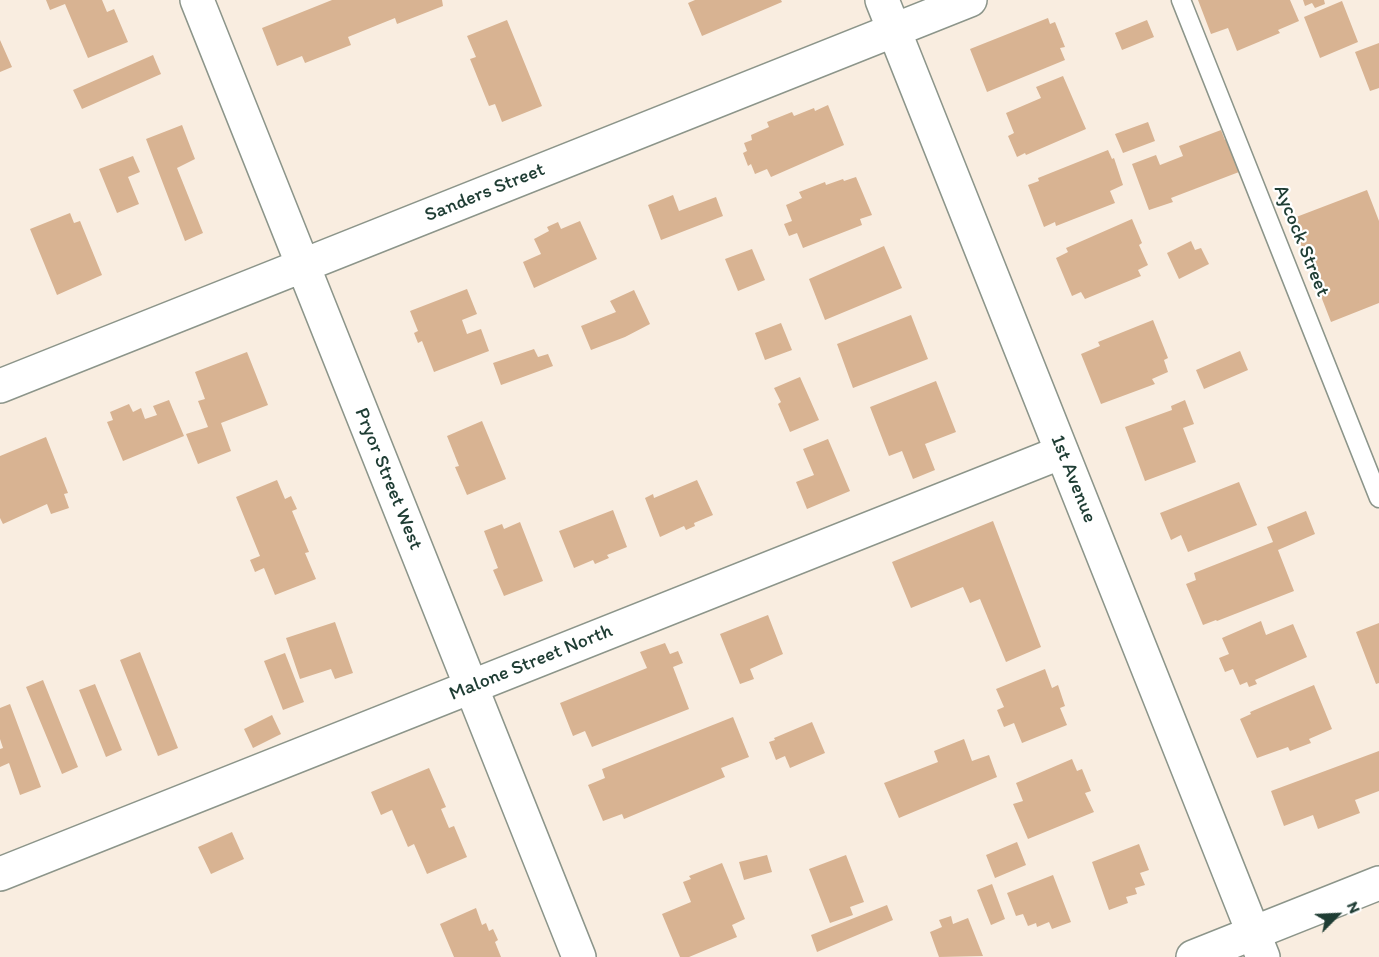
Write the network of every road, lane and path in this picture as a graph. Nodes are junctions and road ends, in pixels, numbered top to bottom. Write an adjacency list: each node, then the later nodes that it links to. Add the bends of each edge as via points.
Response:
1 (197, 0): 6 (street, Pryor Street West)
2 (882, 0): 5 (street, 1st Avenue)
3 (970, 0): 5 (street, Sanders Street)
4 (1181, 0): 9 (lane, Aycock Street)
5 (894, 30): 6 (street, Sanders Street); 8 (street, 1st Avenue)
6 (303, 265): 7 (street, Sanders Street); 10 (street, Pryor Street West)
7 (0, 386)
8 (1062, 452): 10 (street, Malone Street North); 13 (street, 1st Avenue)
9 (1379, 498)
10 (471, 687): 11 (street, Malone Street North); 14 (street, Pryor Street West)
11 (0, 874)
12 (1379, 883): 13 (street)
13 (1259, 945): 15 (street)
14 (579, 957)
15 (1193, 957)

